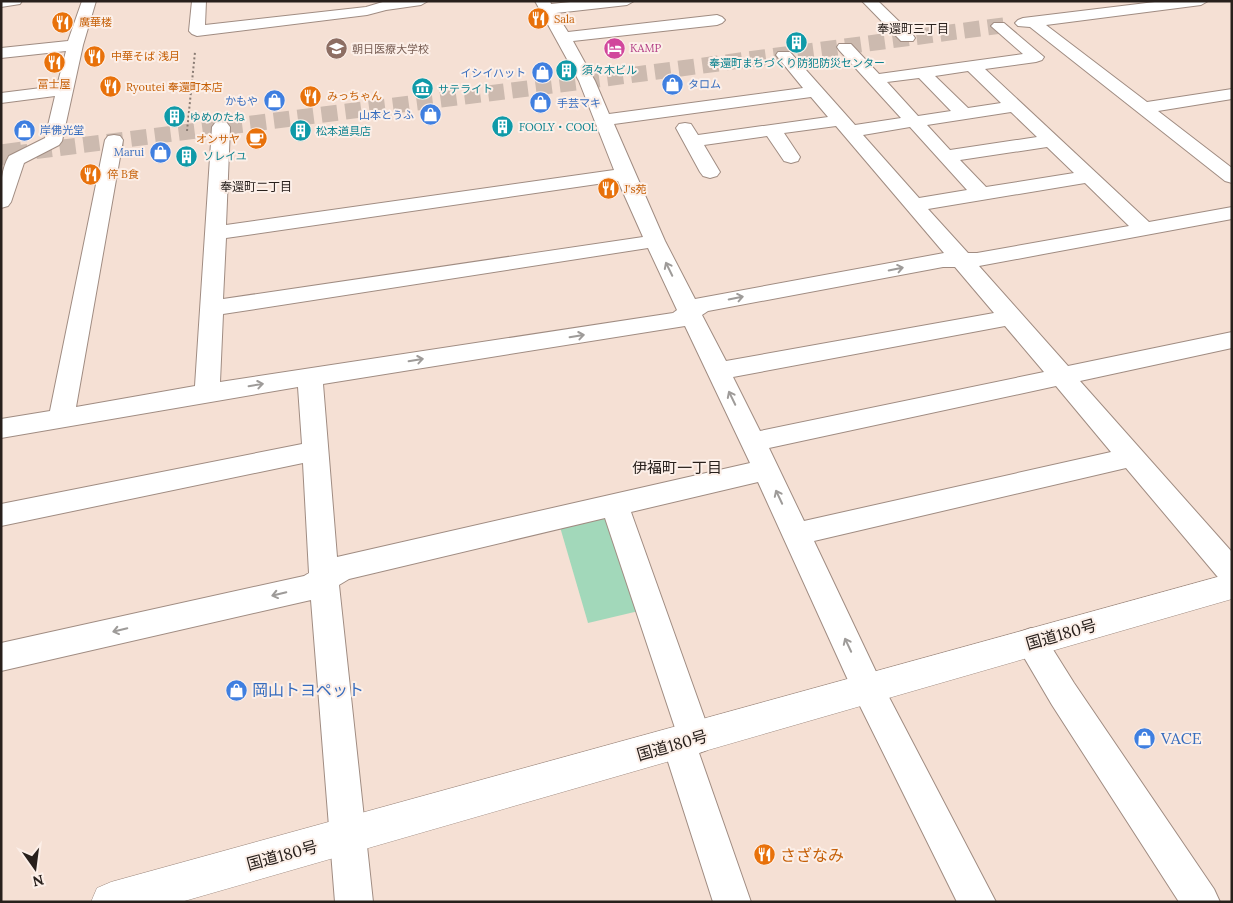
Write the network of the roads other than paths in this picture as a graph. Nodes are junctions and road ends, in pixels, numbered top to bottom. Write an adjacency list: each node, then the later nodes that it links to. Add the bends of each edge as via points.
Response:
1 (15, 1): 9 (street)
2 (88, 1): 15 (street)
3 (199, 1): 4 (street, via 197,31 367,12)
4 (421, 1)
5 (627, 1): 10 (street)
6 (869, 1): 14 (street)
7 (1201, 1): 8 (street)
8 (1179, 2): 12 (street)
9 (1, 3)
10 (544, 5): 13 (street)
11 (717, 20): 13 (street)
12 (1033, 22): 19 (street, via 1002,26 1036,57); 27 (street)
13 (564, 37): 30 (street)
14 (906, 38)
15 (75, 45): 17 (street); 22 (street)
16 (845, 47): 21 (street)
17 (1, 53)
18 (784, 55): 23 (street)
19 (972, 66): 20 (street); 26 (street)
20 (922, 73): 21 (street); 29 (street)
21 (876, 79): 31 (street)
22 (65, 90): 25 (street); 45 (street, via 52,141 16,160)
23 (815, 91): 28 (street); 32 (street)
24 (1232, 94): 27 (street)
25 (1, 98)
26 (1016, 106): 29 (street); 37 (street)
27 (1144, 108): 43 (street)
28 (674, 110): 30 (street); 36 (street)
29 (964, 114): 31 (street)
30 (604, 120): 41 (street)
31 (913, 121): 32 (street); 38 (street)
32 (846, 125): 34 (street); 46 (street)
33 (221, 127): 49 (street)
34 (772, 130): 36 (street); 39 (street)
35 (114, 140): 60 (street)
36 (692, 141): 40 (street)
37 (1049, 141): 38 (street); 42 (street)
38 (946, 156): 44 (street)
39 (791, 157)
40 (710, 172)
41 (625, 174): 49 (street); 50 (street)
42 (1088, 176): 44 (street); 48 (street)
43 (1232, 177)
44 (980, 194): 46 (street)
45 (1, 202)
46 (913, 205): 51 (street)
47 (1232, 213): 48 (street)
48 (1145, 230): 51 (street, via 977,260)
49 (215, 233): 52 (street)
50 (655, 241): 52 (street); 53 (street, one-way to 50)
51 (960, 260): 53 (street, one-way to 51, via 710,303 943,260); 54 (street)
52 (212, 308): 59 (street)
53 (691, 312): 56 (street); 57 (street, one-way to 53, via 679,320)
54 (1010, 318): 56 (street); 58 (street)
55 (1232, 340): 58 (street)
56 (719, 372): 62 (street, one-way to 56)
57 (310, 377): 59 (street, one-way to 57); 63 (street)
58 (1060, 377): 62 (street); 64 (street)
59 (207, 393): 60 (street)
60 (61, 418): 61 (street)
61 (1, 430)
62 (753, 442): 65 (street)
63 (315, 451): 67 (street); 70 (street)
64 (1132, 457): 68 (street); 69 (street)
65 (766, 470): 66 (street); 68 (street, one-way to 65)
66 (615, 506): 70 (street, via 342,568); 75 (street)
67 (1, 515)
68 (796, 534): 74 (street, one-way to 68)
69 (1232, 573)
70 (324, 579): 73 (street, one-way to 73, via 311,587); 76 (street)
71 (1232, 586): 72 (highway, 国道180号)
72 (1031, 642): 74 (highway, 国道180号); 81 (street)
73 (1, 657)
74 (868, 689): 75 (highway, 国道180号); 80 (street)
75 (687, 741): 76 (highway, 国道180号); 79 (street)
76 (348, 836): 77 (highway, 国道180号); 78 (street)
77 (111, 902)
78 (354, 902)
79 (732, 902)
80 (977, 902)
81 (1201, 902)

